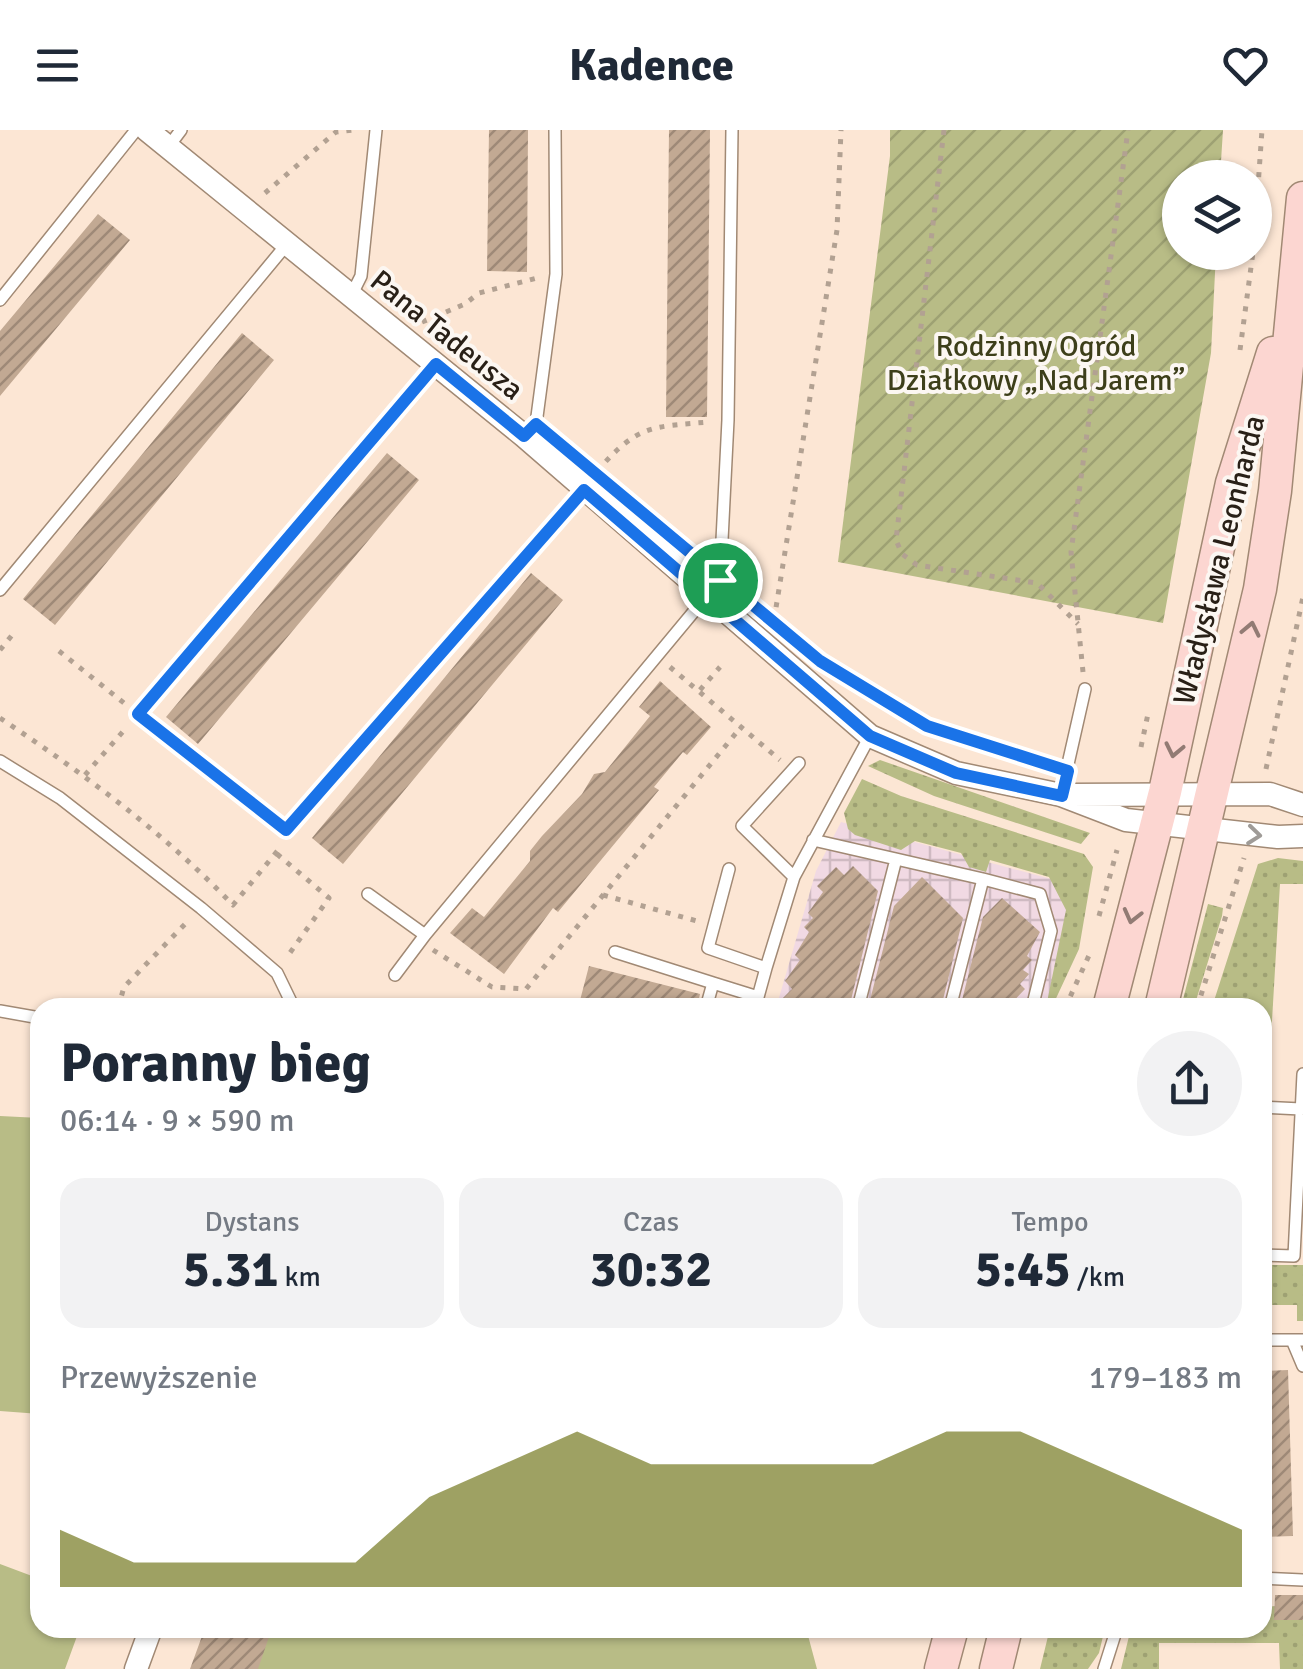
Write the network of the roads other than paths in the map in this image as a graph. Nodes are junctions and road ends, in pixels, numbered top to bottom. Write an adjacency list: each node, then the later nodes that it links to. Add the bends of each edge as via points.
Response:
1 (136, 130): 11 (lane)
2 (147, 130): 6 (street, Pana Tadeusza)
3 (376, 130): 9 (lane, via 361,276)
4 (555, 130): 13 (lane, via 556,274 536,424)
5 (732, 130): 16 (lane, via 720,580)
6 (175, 138): 8 (street, Pana Tadeusza)
7 (1302, 210): 10 (main road, Władysława Leonharda)
8 (287, 244): 9 (street, Pana Tadeusza); 15 (lane)
9 (352, 296): 12 (street, Pana Tadeusza)
10 (1290, 298): 22 (main road, Władysława Leonharda, one-way to 10, via 1272,511); 25 (main road, Władysława Leonharda, one-way to 25, via 1232,483)
11 (0, 300)
12 (436, 364): 13 (street, Pana Tadeusza); 18 (lane)
13 (524, 436): 14 (street, Pana Tadeusza)
14 (584, 490): 16 (street, Pana Tadeusza); 26 (lane)
15 (0, 590)
16 (708, 596): 19 (street, Pana Tadeusza); 35 (lane)
17 (1085, 689): 23 (lane)
18 (138, 714)
19 (870, 736): 23 (street, Pana Tadeusza, via 956,773); 29 (lane)
20 (0, 760): 40 (lane, via 201,908 277,972)
21 (796, 767): 32 (lane, via 742,826)
22 (1215, 792): 24 (street, via 1270,794); 25 (street, Pana Tadeusza); 27 (main road, Władysława Leonharda)
23 (1062, 796): 25 (street, Pana Tadeusza); 25 (street, Pana Tadeusza, via 1111,816)
24 (1303, 805)
25 (1160, 808): 27 (street); 47 (main road, Władysława Leonharda, one-way to 47)
26 (286, 830)
27 (1206, 830): 28 (street, one-way to 28); 48 (main road, Władysława Leonharda)
28 (1303, 836)
29 (813, 840): 30 (lane); 32 (lane)
30 (896, 859): 33 (lane); 44 (lane)
31 (729, 869): 37 (lane, via 708,948)
32 (794, 877): 37 (lane)
33 (983, 879): 45 (lane); 46 (lane, via 1040,894 1051,930)
34 (368, 894): 35 (lane)
35 (428, 937): 38 (lane)
36 (615, 952): 39 (lane)
37 (766, 968): 43 (lane)
38 (395, 975)
39 (713, 983): 41 (lane); 42 (lane)
40 (289, 998)
41 (709, 998)
42 (748, 998)
43 (758, 998)
44 (861, 998)
45 (953, 998)
46 (1034, 998)
47 (1112, 998)
48 (1164, 998)
49 (0, 1011): 50 (lane)
50 (30, 1016)
51 (1303, 1074): 53 (lane)
52 (1272, 1107): 53 (lane)
53 (1301, 1108): 54 (lane)
54 (1300, 1191): 55 (lane, via 1294,1256)
55 (1272, 1255)
56 (1272, 1340): 57 (lane)
57 (1298, 1340): 58 (lane)
58 (1303, 1366)
59 (1272, 1578): 60 (lane)
60 (1303, 1580)
61 (147, 1638): 65 (street)
62 (949, 1638): 66 (main road)
63 (1004, 1638): 67 (main road)
64 (1115, 1638): 68 (lane)
65 (136, 1669)
66 (941, 1669)
67 (996, 1669)
68 (1104, 1669)

